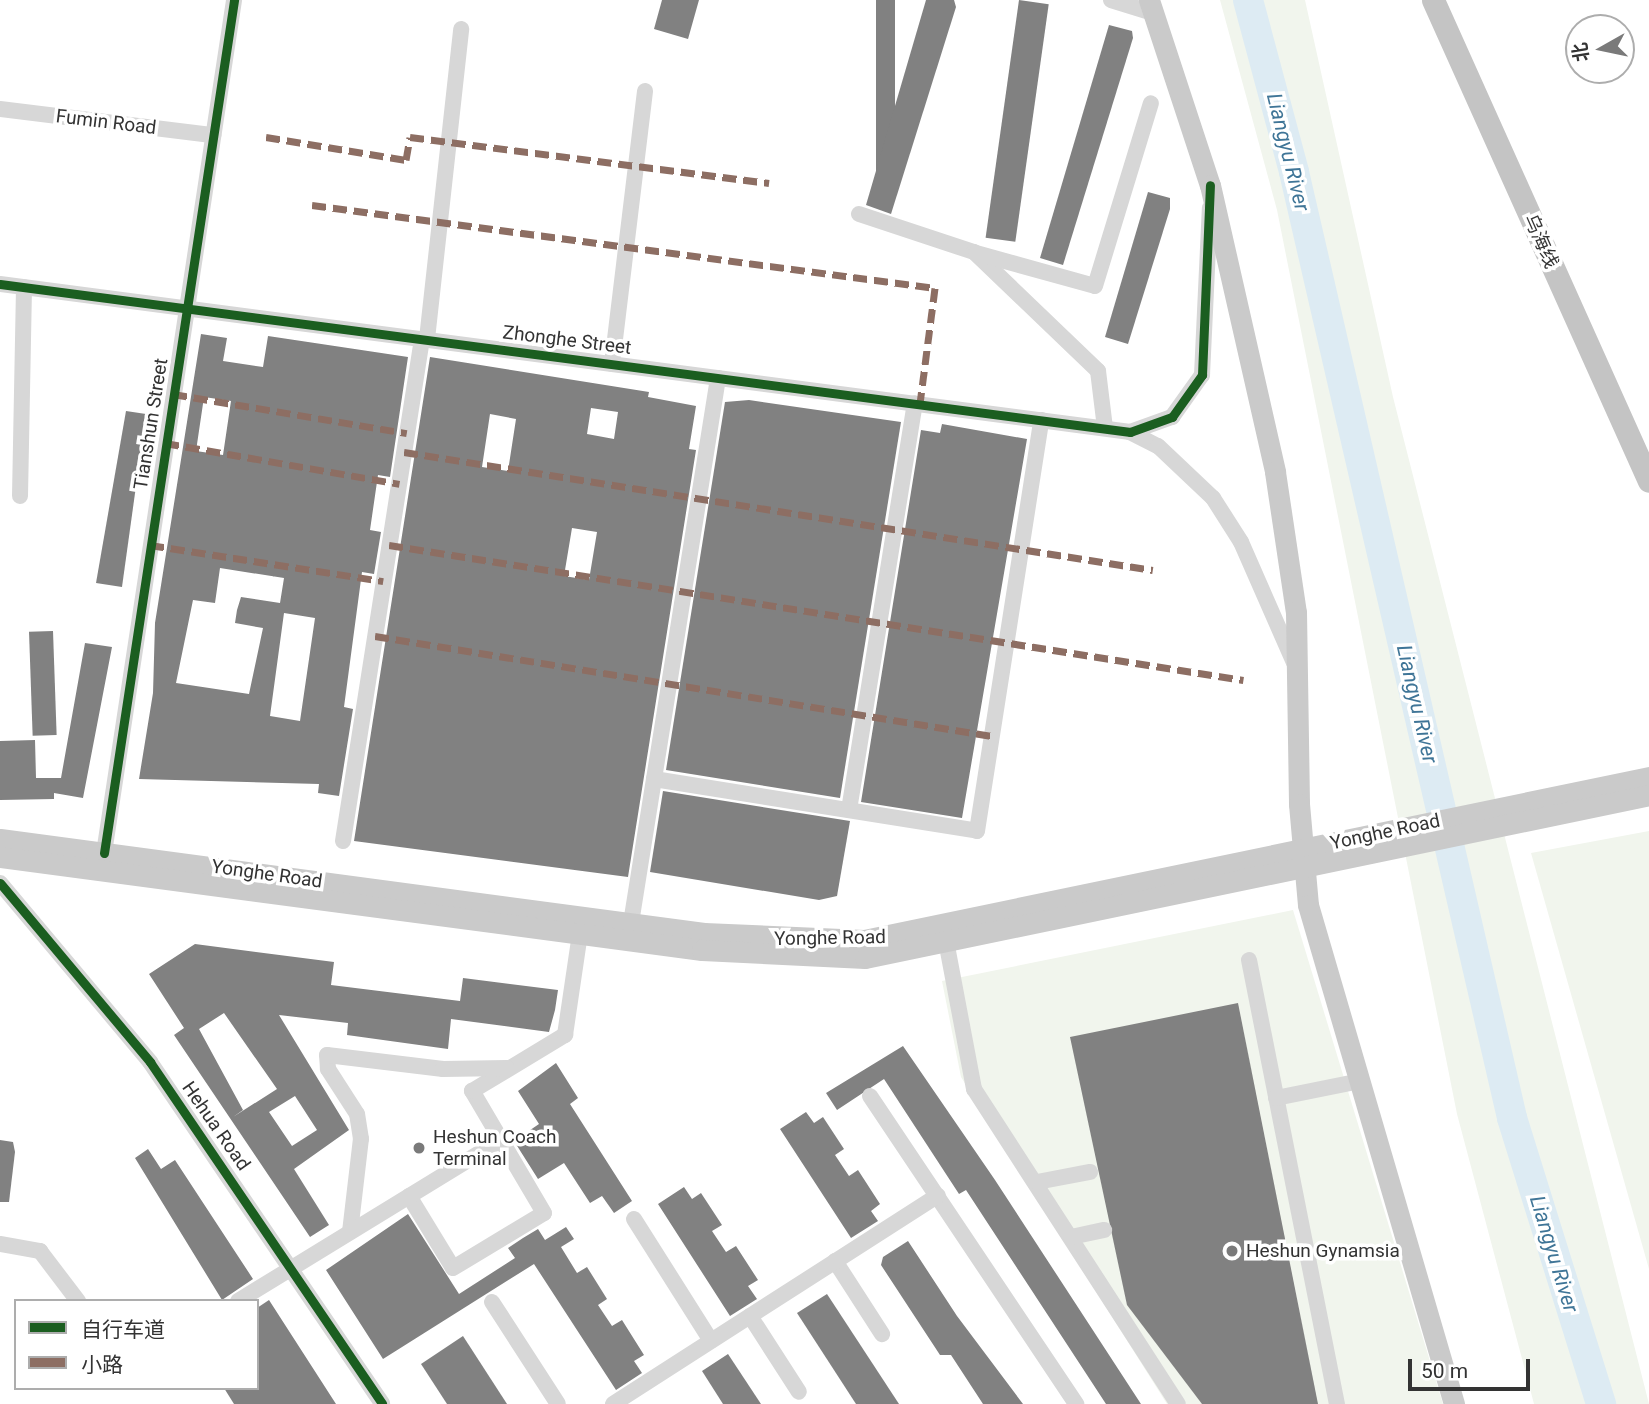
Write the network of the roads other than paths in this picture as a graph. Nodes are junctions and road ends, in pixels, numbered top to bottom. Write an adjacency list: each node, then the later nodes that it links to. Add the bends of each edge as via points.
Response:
1 (233, 0): 9 (street, Tianshun Street)
2 (1111, 0): 4 (street)
3 (1433, 0): 23 (highway, 乌海线)
4 (1151, 6): 10 (main road)
5 (461, 29): 16 (street)
6 (645, 91): 17 (street)
7 (1151, 103): 12 (street, via 1095,286)
8 (0, 109): 9 (street, Fumin Road)
9 (213, 135): 15 (street, Tianshun Street)
10 (1210, 185): 22 (street, via 1202,375 1172,417); 25 (main road, via 1275,472)
11 (859, 214): 12 (street)
12 (974, 253): 21 (street, via 1097,371)
13 (0, 284): 14 (street, Zhonghe Street)
14 (24, 287): 15 (street, Zhonghe Street); 24 (street)
15 (186, 308): 16 (street, Zhonghe Street); 33 (street, Tianshun Street)
16 (424, 339): 17 (street, Zhonghe Street); 32 (street)
17 (612, 364): 18 (street, Zhonghe Street)
18 (718, 377): 19 (street, Zhonghe Street); 27 (street)
19 (915, 403): 20 (street, Zhonghe Street); 29 (street)
20 (1041, 420): 21 (street, Zhonghe Street); 29 (street, via 977,831)
21 (1105, 428): 22 (street, Zhonghe Street)
22 (1130, 432): 25 (street, via 1158,446 1213,498 1241,542)
23 (1649, 481)
24 (20, 496)
25 (1298, 672): 35 (main road)
26 (1649, 777): 30 (main road, Yonghe Road)
27 (654, 779): 29 (street); 37 (street)
28 (1649, 795): 30 (main road, Yonghe Road)
29 (849, 810)
30 (1511, 814): 35 (main road, Yonghe Road)
31 (0, 839): 33 (main road, Yonghe Road)
32 (343, 841)
33 (104, 853): 37 (main road, Yonghe Road)
34 (0, 857): 38 (main road, Yonghe Road)
35 (1303, 859): 37 (main road, Yonghe Road, via 891,937 785,941); 39 (main road, Yonghe Road); 42 (main road, via 1308,905)
36 (0, 883): 56 (street, Hehua Road, via 150,1062)
37 (631, 923)
38 (580, 934): 39 (main road, Yonghe Road, via 785,959 865,958); 41 (street, via 570,1025 556,1043)
39 (947, 946): 47 (street, via 975,1088)
40 (1249, 960): 44 (street)
41 (513, 1068): 45 (street, via 472,1091); 52 (street, via 443,1069 327,1055 326,1066 357,1114 361,1139)
42 (1360, 1082): 44 (street); 70 (main road)
43 (870, 1096): 48 (street)
44 (1276, 1098): 69 (street)
45 (501, 1140): 49 (street); 49 (street, via 544,1213 453,1268)
46 (1090, 1172): 47 (street)
47 (1037, 1182): 53 (street)
48 (939, 1195): 55 (street); 67 (street)
49 (409, 1196): 52 (street)
50 (634, 1219): 62 (street)
51 (1104, 1230): 53 (street)
52 (350, 1232): 56 (street)
53 (1071, 1237): 68 (street)
54 (0, 1244): 57 (street, via 40,1251)
55 (835, 1261): 60 (street); 61 (street)
56 (292, 1268): 58 (street); 64 (street, Hehua Road)
57 (76, 1299)
58 (241, 1299)
59 (492, 1302): 65 (street)
60 (750, 1316): 62 (street); 63 (street)
61 (883, 1334)
62 (711, 1341): 66 (street)
63 (799, 1392)
64 (382, 1404)
65 (558, 1404)
66 (612, 1404)
67 (1076, 1404)
68 (1178, 1404)
69 (1337, 1404)
70 (1454, 1404)

